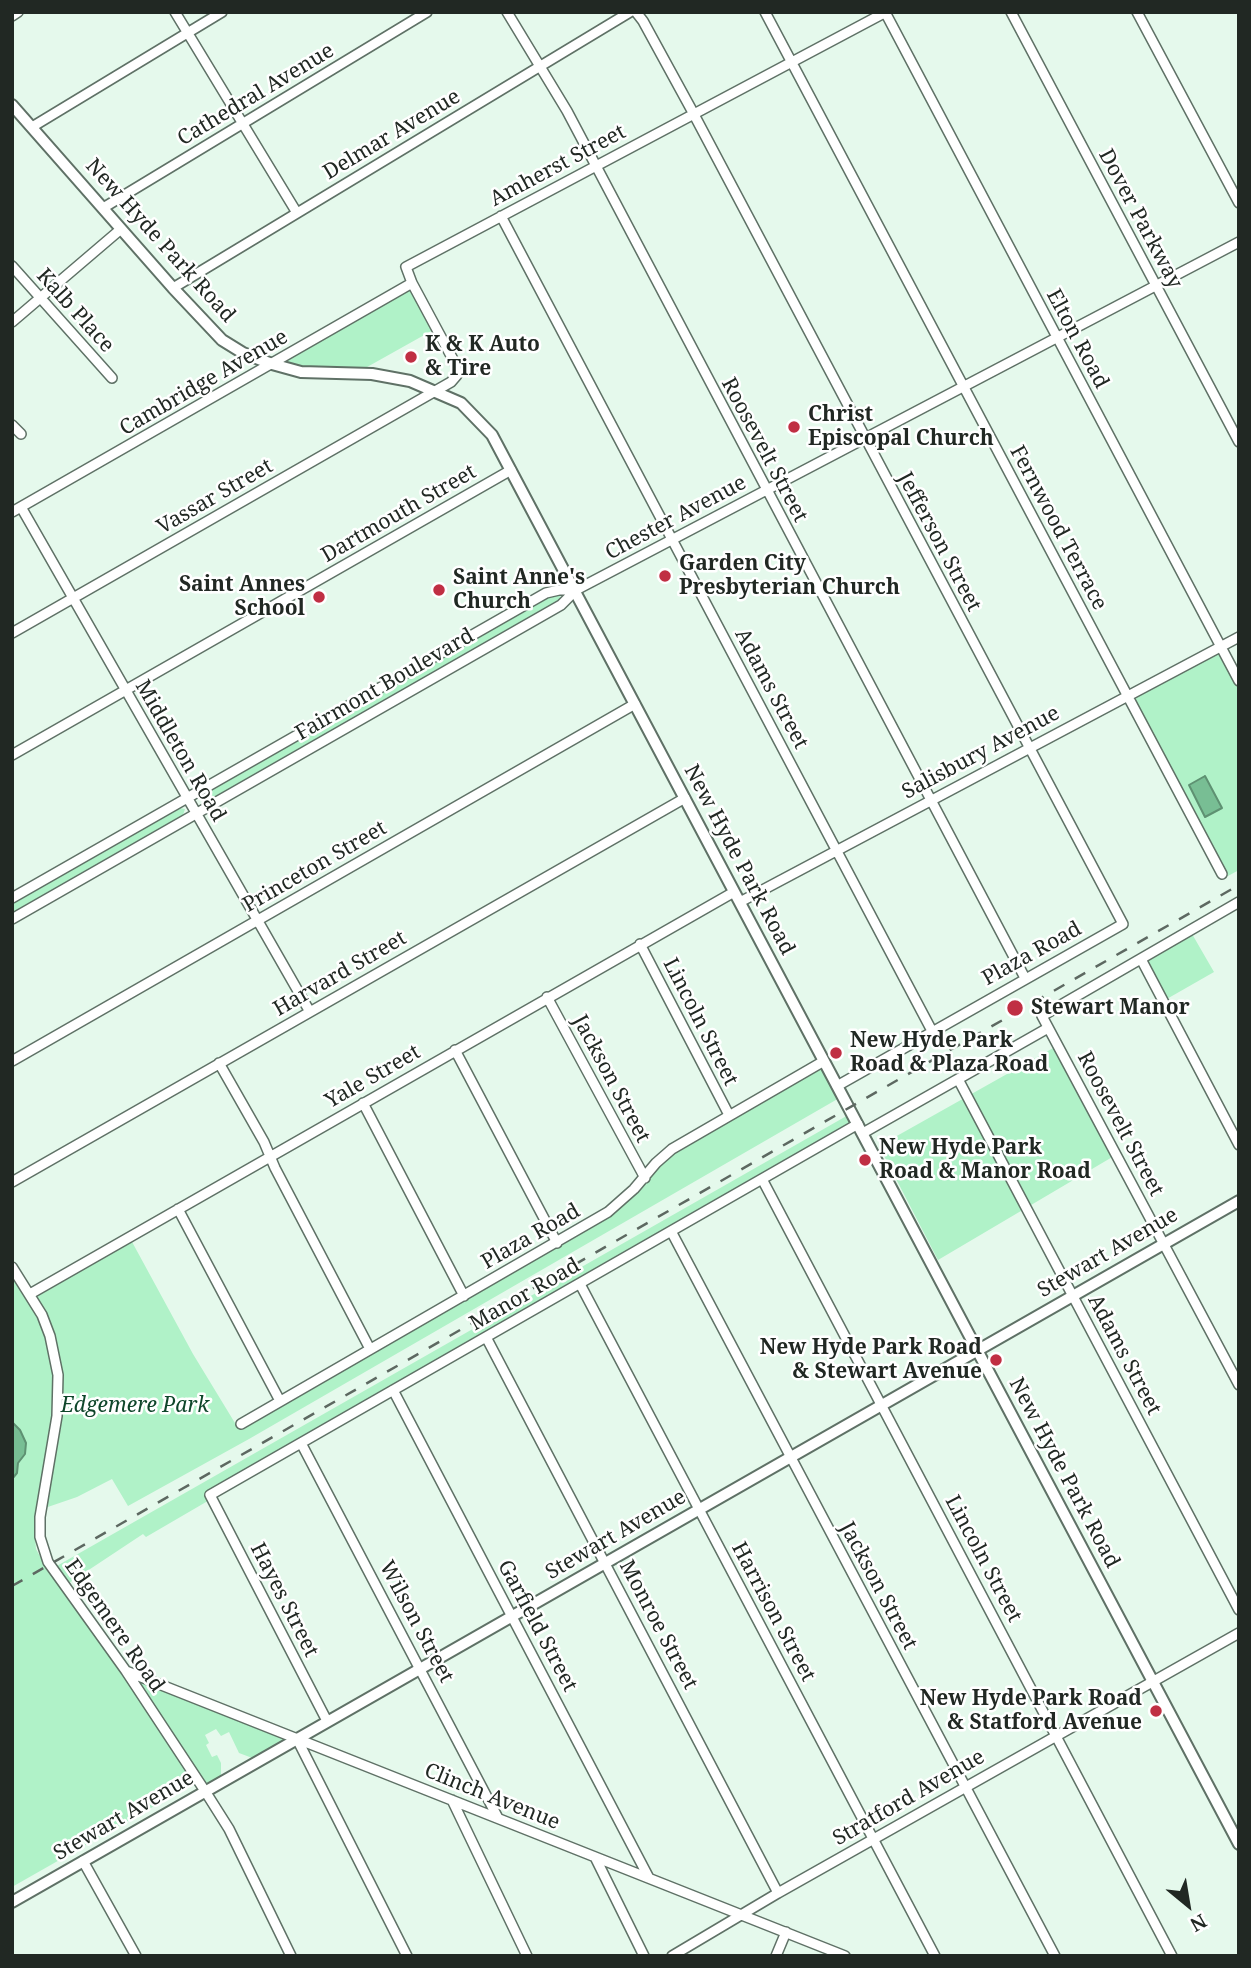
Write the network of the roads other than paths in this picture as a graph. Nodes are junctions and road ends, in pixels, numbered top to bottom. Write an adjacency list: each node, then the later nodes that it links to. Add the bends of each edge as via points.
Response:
1 (18, 12): 12 (street)
2 (175, 12): 13 (street)
3 (222, 12): 13 (street)
4 (427, 12): 18 (street, Cathedral Avenue)
5 (507, 12): 15 (street, Roosevelt Street)
6 (630, 12): 15 (street, Delmar Avenue)
7 (636, 12): 17 (street, Jefferson Street)
8 (765, 12): 14 (street, Fernwood Terrace)
9 (885, 12): 14 (street); 33 (street, Elton Road)
10 (1011, 12): 29 (street, Dover Parkway)
11 (1137, 12): 21 (street)
12 (12, 16)
13 (187, 33): 18 (street); 19 (street)
14 (792, 62): 17 (street, Amherst Street); 36 (street, Fernwood Terrace)
15 (540, 67): 20 (street, Roosevelt Street); 23 (street, Delmar Avenue)
16 (12, 105): 19 (main road, New Hyde Park Road)
17 (693, 114): 20 (street, Amherst Street); 40 (street, Jefferson Street)
18 (242, 123): 22 (street, Cathedral Avenue); 23 (street)
19 (32, 128): 22 (main road, New Hyde Park Road)
20 (595, 166): 24 (street, Amherst Street); 43 (street, Roosevelt Street)
21 (1239, 204)
22 (103, 208): 25 (main road, New Hyde Park Road)
23 (297, 213): 30 (street, Delmar Avenue)
24 (501, 216): 28 (street, Amherst Street, via 406,267); 45 (street, Adams Street)
25 (121, 229): 30 (main road, New Hyde Park Road); 31 (street)
26 (1239, 242): 29 (street, Chester Avenue)
27 (12, 266): 31 (street, Kalb Place)
28 (412, 283): 34 (street, Cambridge Avenue); 37 (street, via 456,365 457,375)
29 (1156, 286): 33 (street, Chester Avenue); 41 (street, Dover Parkway)
30 (173, 288): 34 (main road, New Hyde Park Road, via 222,340)
31 (40, 297): 32 (street); 35 (street, Kalb Place)
32 (12, 322)
33 (1057, 338): 36 (street, Chester Avenue); 50 (street, Elton Road)
34 (272, 365): 37 (main road, New Hyde Park Road, via 312,374 389,375); 44 (street, Cambridge Avenue)
35 (112, 378)
36 (964, 387): 40 (street, Chester Avenue); 53 (street, Fernwood Terrace)
37 (436, 391): 42 (main road, New Hyde Park Road, via 461,402 475,415); 47 (street, Vassar Street)
38 (12, 425): 39 (street)
39 (21, 435)
40 (864, 439): 43 (street, Chester Avenue); 55 (street, Jefferson Street)
41 (1239, 442)
42 (511, 470): 46 (main road, New Hyde Park Road); 52 (street, Dartmouth Street)
43 (766, 491): 45 (street, Chester Avenue); 59 (street, Roosevelt Street)
44 (17, 509): 47 (street, Middleton Road)
45 (672, 540): 46 (street, Chester Avenue); 61 (street, Adams Street)
46 (576, 590): 54 (main road, New Hyde Park Road); 57 (street, Fairmont Boulevard, via 546,593); 60 (street, Fairmont Boulevard, via 561,605)
47 (73, 598): 48 (street, Vassar Street); 52 (street, Middleton Road)
48 (12, 633)
49 (1239, 637): 50 (street, Salisbury Avenue)
50 (1220, 646): 51 (street, Elton Road); 53 (street, Salisbury Avenue)
51 (1239, 681)
52 (125, 690): 56 (street, Dartmouth Street); 57 (street, Middleton Road)
53 (1127, 696): 55 (street, Salisbury Avenue); 62 (street, Fernwood Terrace)
54 (635, 704): 58 (main road, New Hyde Park Road); 68 (street, Princeton Street)
55 (1028, 748): 59 (street, Salisbury Avenue); 66 (street, Jefferson Street)
56 (12, 755)
57 (187, 798): 60 (street, Middleton Road); 64 (street, Fairmont Boulevard)
58 (684, 798): 63 (main road, New Hyde Park Road); 73 (street, Harvard Street)
59 (930, 800): 61 (street, Salisbury Avenue); 71 (street, Roosevelt Street)
60 (196, 813): 67 (street, Fairmont Boulevard); 68 (street, Middleton Road)
61 (836, 850): 63 (street, Salisbury Avenue); 75 (street, Adams Street)
62 (1222, 874)
63 (737, 897): 69 (street, Yale Street); 78 (main road, New Hyde Park Road)
64 (12, 898)
65 (1238, 903): 70 (street)
66 (1116, 912): 71 (street, Plaza Road, via 1123,924)
67 (12, 919)
68 (257, 920): 73 (street, Middleton Road); 77 (street, Princeton Street)
69 (640, 944): 72 (street, Yale Street); 83 (street, Lincoln Street)
70 (1140, 959): 74 (street, via 1042,1016); 85 (street)
71 (1025, 978): 75 (street, Plaza Road)
72 (547, 997): 76 (street, Yale Street); 87 (street, Jackson Street)
73 (310, 1012): 79 (street, Harvard Street)
74 (1048, 1028): 80 (street, Manor Road); 94 (street, Roosevelt Street)
75 (932, 1031): 81 (street, Plaza Road)
76 (455, 1050): 82 (street, Yale Street); 93 (street)
77 (12, 1060)
78 (824, 1061): 81 (main road, New Hyde Park Road); 83 (street, Plaza Road)
79 (219, 1063): 86 (street); 89 (street, Harvard Street)
80 (958, 1079): 84 (street, Manor Road); 99 (street, Adams Street)
81 (837, 1086): 84 (main road, New Hyde Park Road)
82 (363, 1103): 86 (street, Yale Street); 98 (street)
83 (729, 1115): 87 (street, Plaza Road, via 672,1149)
84 (860, 1129): 88 (street, Manor Road); 102 (main road, New Hyde Park Road)
85 (1239, 1145)
86 (270, 1156): 91 (street, Yale Street); 101 (street)
87 (645, 1178): 93 (street, Plaza Road, via 618,1205)
88 (762, 1179): 92 (street, Manor Road); 106 (street, Lincoln Street)
89 (12, 1182)
90 (1239, 1201): 94 (main road, Stewart Avenue)
91 (178, 1209): 97 (street, Yale Street); 105 (street)
92 (671, 1231): 96 (street, Manor Road); 109 (street, Jackson Street)
93 (557, 1242): 98 (street, Plaza Road)
94 (1164, 1244): 99 (main road, Stewart Avenue); 103 (street, Roosevelt Street)
95 (12, 1267): 97 (street, Edgemere Road)
96 (580, 1284): 100 (street, Manor Road); 111 (street, Harrison Street)
97 (30, 1294): 117 (street, Edgemere Road, via 50,1336 58,1375 57,1416 40,1517 42,1544 59,1580)
98 (464, 1296): 101 (street, Plaza Road)
99 (1073, 1296): 102 (main road, Stewart Avenue); 113 (street, Adams Street)
100 (486, 1337): 104 (street, Manor Road); 112 (street, Monroe Street)
101 (370, 1349): 105 (street, Plaza Road)
102 (977, 1350): 106 (main road, Stewart Avenue); 118 (main road, New Hyde Park Road)
103 (1239, 1385)
104 (393, 1390): 108 (street, Manor Road); 114 (street, Garfield Street)
105 (280, 1401): 107 (street, Plaza Road)
106 (882, 1405): 109 (main road, Stewart Avenue); 120 (street, Lincoln Street)
107 (241, 1424)
108 (301, 1443): 110 (street, Manor Road); 116 (street, Wilson Street)
109 (790, 1457): 111 (main road, Stewart Avenue); 122 (street, Jackson Street)
110 (210, 1495): 119 (street, Hayes Street)
111 (699, 1509): 112 (main road, Stewart Avenue); 126 (street, Harrison Street)
112 (605, 1563): 114 (main road, Stewart Avenue); 131 (street, Monroe Street)
113 (1239, 1610)
114 (512, 1616): 116 (main road, Stewart Avenue); 130 (street, Garfield Street)
115 (1239, 1633): 118 (street, Stratford Avenue)
116 (420, 1668): 119 (main road, Stewart Avenue); 125 (street, Wilson Street)
117 (126, 1671): 121 (street, Clinch Avenue); 123 (street, Edgemere Road)
118 (1153, 1682): 120 (street, Stratford Avenue); 127 (main road, New Hyde Park Road)
119 (327, 1721): 121 (main road, Stewart Avenue)
120 (1057, 1735): 122 (street, Stratford Avenue); 145 (street, Lincoln Street)
121 (297, 1738): 123 (main road, Stewart Avenue); 124 (street, Clinch Avenue); 137 (street)
122 (965, 1787): 126 (street, Stratford Avenue); 144 (street, Jackson Street)
123 (205, 1791): 129 (main road, Stewart Avenue); 136 (street, Edgemere Road, via 229,1829)
124 (452, 1800): 125 (street, Clinch Avenue); 138 (street)
125 (498, 1818): 128 (street, Clinch Avenue)
126 (873, 1840): 131 (street, Stratford Avenue); 143 (street, Harrison Street)
127 (1239, 1844)
128 (595, 1857): 130 (street, Clinch Avenue); 139 (street)
129 (83, 1861): 132 (main road, Stewart Avenue); 135 (street)
130 (649, 1878): 133 (street, Clinch Avenue)
131 (778, 1892): 133 (street, Stratford Avenue)
132 (12, 1902)
133 (742, 1916): 134 (street, Clinch Avenue); 140 (street, Stratford Avenue)
134 (786, 1932): 141 (street); 142 (street, Clinch Avenue)
135 (136, 1956)
136 (290, 1956)
137 (407, 1956)
138 (527, 1956)
139 (643, 1956)
140 (672, 1956)
141 (776, 1956)
142 (845, 1956)
143 (935, 1956)
144 (1055, 1956)
145 (1172, 1956)

